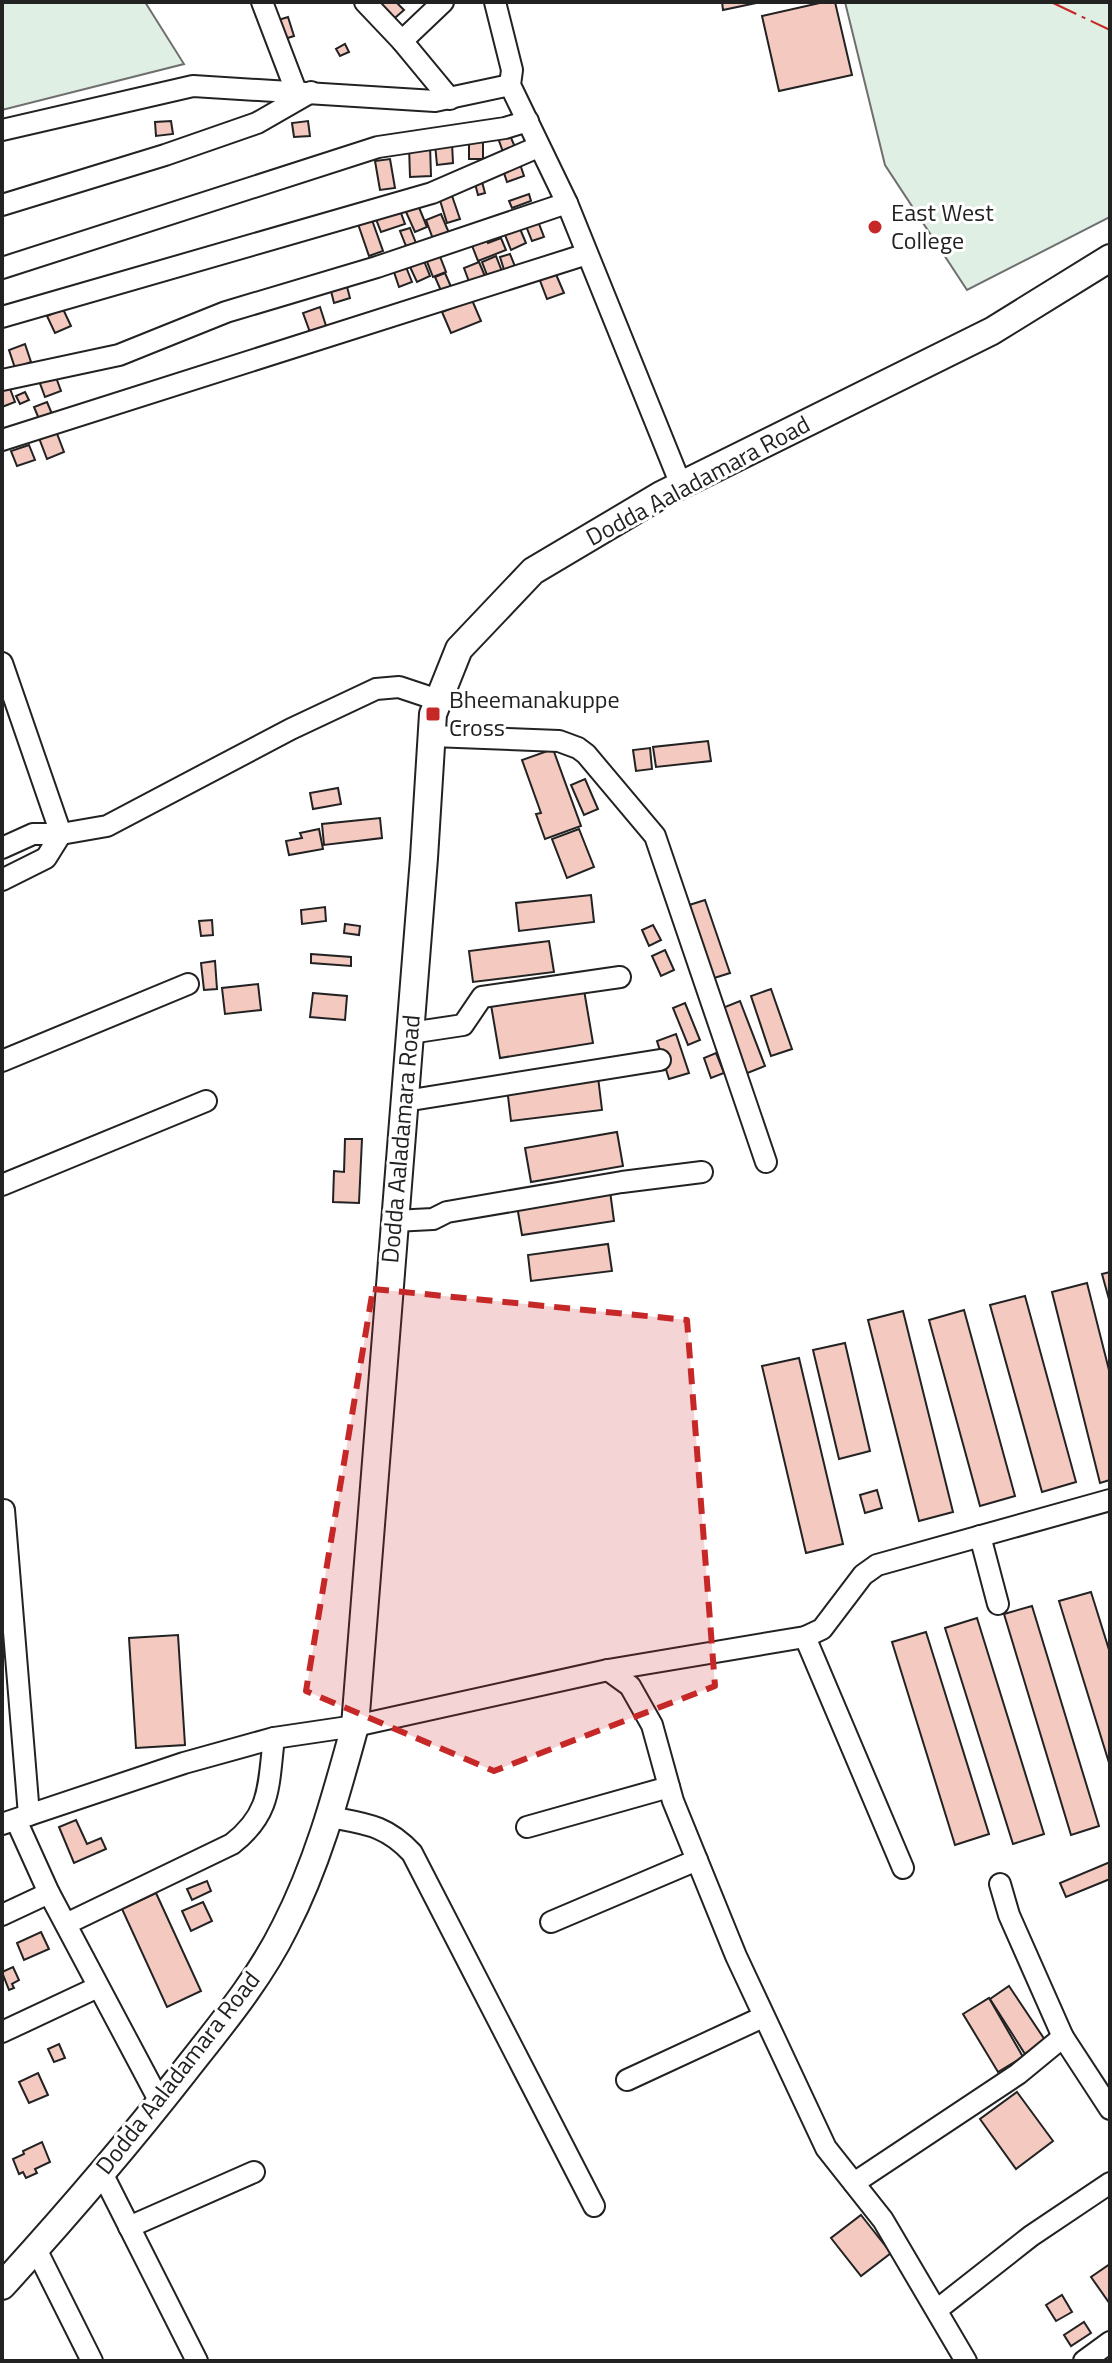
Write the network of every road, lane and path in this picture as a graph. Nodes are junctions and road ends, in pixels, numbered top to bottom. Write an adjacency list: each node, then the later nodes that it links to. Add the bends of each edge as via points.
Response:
1 (262, 2): 7 (street)
2 (365, 2): 5 (street)
3 (443, 2): 5 (street)
4 (495, 2): 6 (street, via 512,70)
5 (402, 41): 8 (street)
6 (510, 85): 8 (street); 9 (street)
7 (303, 92): 8 (street); 10 (street, via 193,86); 13 (street, via 257,123)
8 (450, 99)
9 (528, 121): 11 (street); 16 (street, via 378,147)
10 (2, 130)
11 (538, 147): 12 (street); 17 (street, via 432,193)
12 (567, 203): 14 (street); 18 (street, via 226,312 119,355)
13 (2, 205)
14 (587, 254): 19 (street); 20 (street)
15 (1110, 258): 20 (main road, Dodda Aaladamara Road, via 992,331)
16 (2, 268)
17 (2, 317)
18 (2, 380)
19 (2, 440)
20 (681, 485): 22 (main road, Dodda Aaladamara Road, via 533,571 459,649)
21 (2, 663): 24 (street)
22 (438, 700): 23 (main road, Dodda Aaladamara Road); 24 (street, via 399,687 376,689 107,826)
23 (432, 736): 29 (main road, Dodda Aaladamara Road); 34 (street, via 571,745 586,754 652,829)
24 (61, 834): 25 (street, via 33,834); 26 (street, via 46,858)
25 (2, 848)
26 (2, 880)
27 (620, 977): 29 (street, via 482,997 463,1025)
28 (188, 984): 31 (street)
29 (410, 1033): 33 (main road, Dodda Aaladamara Road)
30 (660, 1060): 33 (street)
31 (2, 1061)
32 (206, 1101): 36 (street)
33 (405, 1101): 37 (main road, Dodda Aaladamara Road)
34 (766, 1162)
35 (702, 1172): 37 (street, via 447,1212 433,1219)
36 (2, 1185)
37 (394, 1221): 44 (main road, Dodda Aaladamara Road)
38 (1110, 1500): 40 (street)
39 (4, 1510): 48 (street)
40 (980, 1536): 41 (street); 42 (street, via 877,1565 863,1575 822,1629)
41 (998, 1604)
42 (805, 1637): 43 (street); 51 (street)
43 (608, 1670): 44 (street); 46 (street, via 630,1686 652,1725)
44 (355, 1726): 45 (street); 47 (main road, Dodda Aaladamara Road)
45 (274, 1738): 48 (street); 56 (street, via 266,1799 248,1832)
46 (669, 1787): 49 (street); 50 (street)
47 (330, 1817): 62 (main road, Dodda Aaladamara Road, via 277,1940 242,1999); 68 (street, via 378,1826 412,1853)
48 (16, 1820): 53 (street)
49 (527, 1827)
50 (697, 1860): 55 (street); 58 (street)
51 (903, 1868)
52 (1000, 1884): 60 (street)
53 (49, 1893): 54 (street); 56 (street)
54 (2, 1915)
55 (551, 1922)
56 (66, 1924): 57 (street)
57 (98, 1987): 59 (street); 62 (street)
58 (763, 2017): 61 (street); 66 (street, via 826,2148)
59 (2, 2032)
60 (1063, 2037): 63 (street); 66 (street, via 1018,2074)
61 (627, 2080)
62 (160, 2102): 65 (main road, Dodda Aaladamara Road)
63 (1110, 2109)
64 (254, 2172): 69 (street)
65 (102, 2173): 69 (street); 70 (main road, Dodda Aaladamara Road)
66 (854, 2183): 72 (street)
67 (1110, 2183): 72 (street)
68 (594, 2206)
69 (129, 2227): 75 (street)
70 (36, 2249): 71 (main road, Dodda Aaladamara Road); 74 (street)
71 (2, 2286)
72 (938, 2309): 76 (street)
73 (1110, 2342): 77 (street)
74 (92, 2361)
75 (197, 2361)
76 (966, 2361)
77 (1084, 2361)

